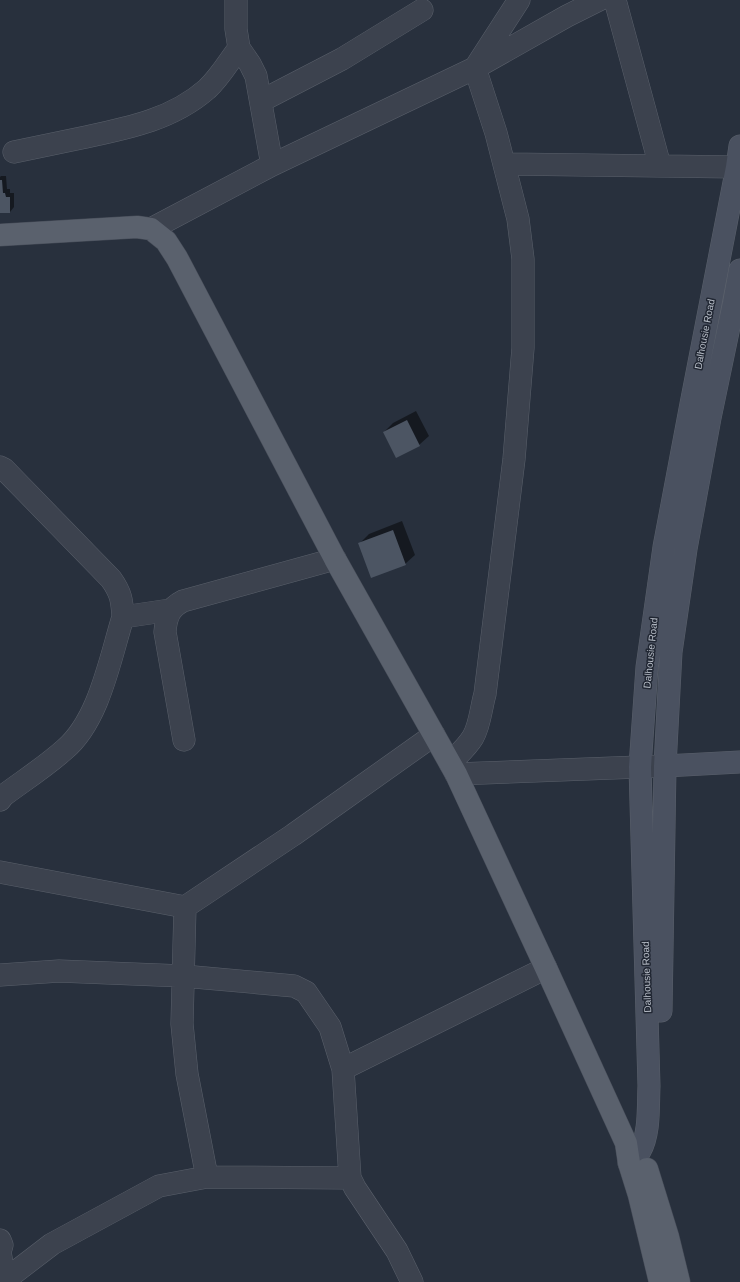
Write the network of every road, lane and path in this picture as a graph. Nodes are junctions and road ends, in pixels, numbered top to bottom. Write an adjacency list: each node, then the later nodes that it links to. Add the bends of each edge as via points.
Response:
1 (236, 0): 7 (street)
2 (519, 0): 8 (street)
3 (599, 0): 5 (street)
4 (615, 0): 14 (street)
5 (573, 8): 8 (street)
6 (422, 10): 9 (street, via 342,59)
7 (239, 48): 9 (street, via 256,76); 11 (street, via 208,88 172,112 126,129)
8 (475, 68): 12 (street); 13 (street)
9 (261, 101): 13 (street)
10 (740, 146): 15 (street, Dalhousie Road)
11 (14, 152)
12 (504, 164): 14 (street); 30 (street, via 518,219 522,259 523,348 514,458 485,694 473,736)
13 (272, 165): 16 (street)
14 (660, 166): 15 (street)
15 (738, 167): 19 (street, Dalhousie Road)
16 (151, 229): 17 (main road, via 137,227); 22 (main road, via 166,241 177,258)
17 (0, 235)
18 (740, 270): 20 (street, Dalhousie Road)
19 (691, 404): 20 (street); 29 (street, Dalhousie Road, via 654,613)
20 (712, 409): 28 (street, Dalhousie Road, via 686,549 671,652)
21 (0, 467): 24 (street, via 111,579 120,592)
22 (335, 559): 23 (street, via 183,601); 25 (main road)
23 (170, 610): 24 (street); 26 (street, via 165,632)
24 (123, 617): 31 (street, via 98,701 88,721 65,750)
25 (434, 735): 30 (main road); 33 (street)
26 (184, 740)
27 (740, 762): 28 (street)
28 (665, 766): 29 (street); 38 (street, Dalhousie Road, via 659,1127 657,1144 652,1156)
29 (640, 767): 30 (street); 38 (street, Dalhousie Road, via 649,1086 647,1124)
30 (453, 769): 34 (main road)
31 (0, 800)
32 (0, 872): 33 (street)
33 (185, 908): 36 (street)
34 (546, 968): 37 (street); 38 (main road)
35 (0, 975): 36 (street, via 59,971)
36 (183, 976): 37 (street, via 294,986 306,992 330,1027); 39 (street, via 182,1024 187,1074)
37 (343, 1069): 40 (street)
38 (635, 1160): 44 (main road); 45 (main road, via 668,1237)
39 (207, 1177): 40 (street); 42 (street, via 159,1186 52,1244)
40 (350, 1178): 43 (street, via 397,1251)
41 (0, 1240): 42 (street)
42 (3, 1281)
43 (412, 1282)
44 (660, 1282)
45 (679, 1282)

